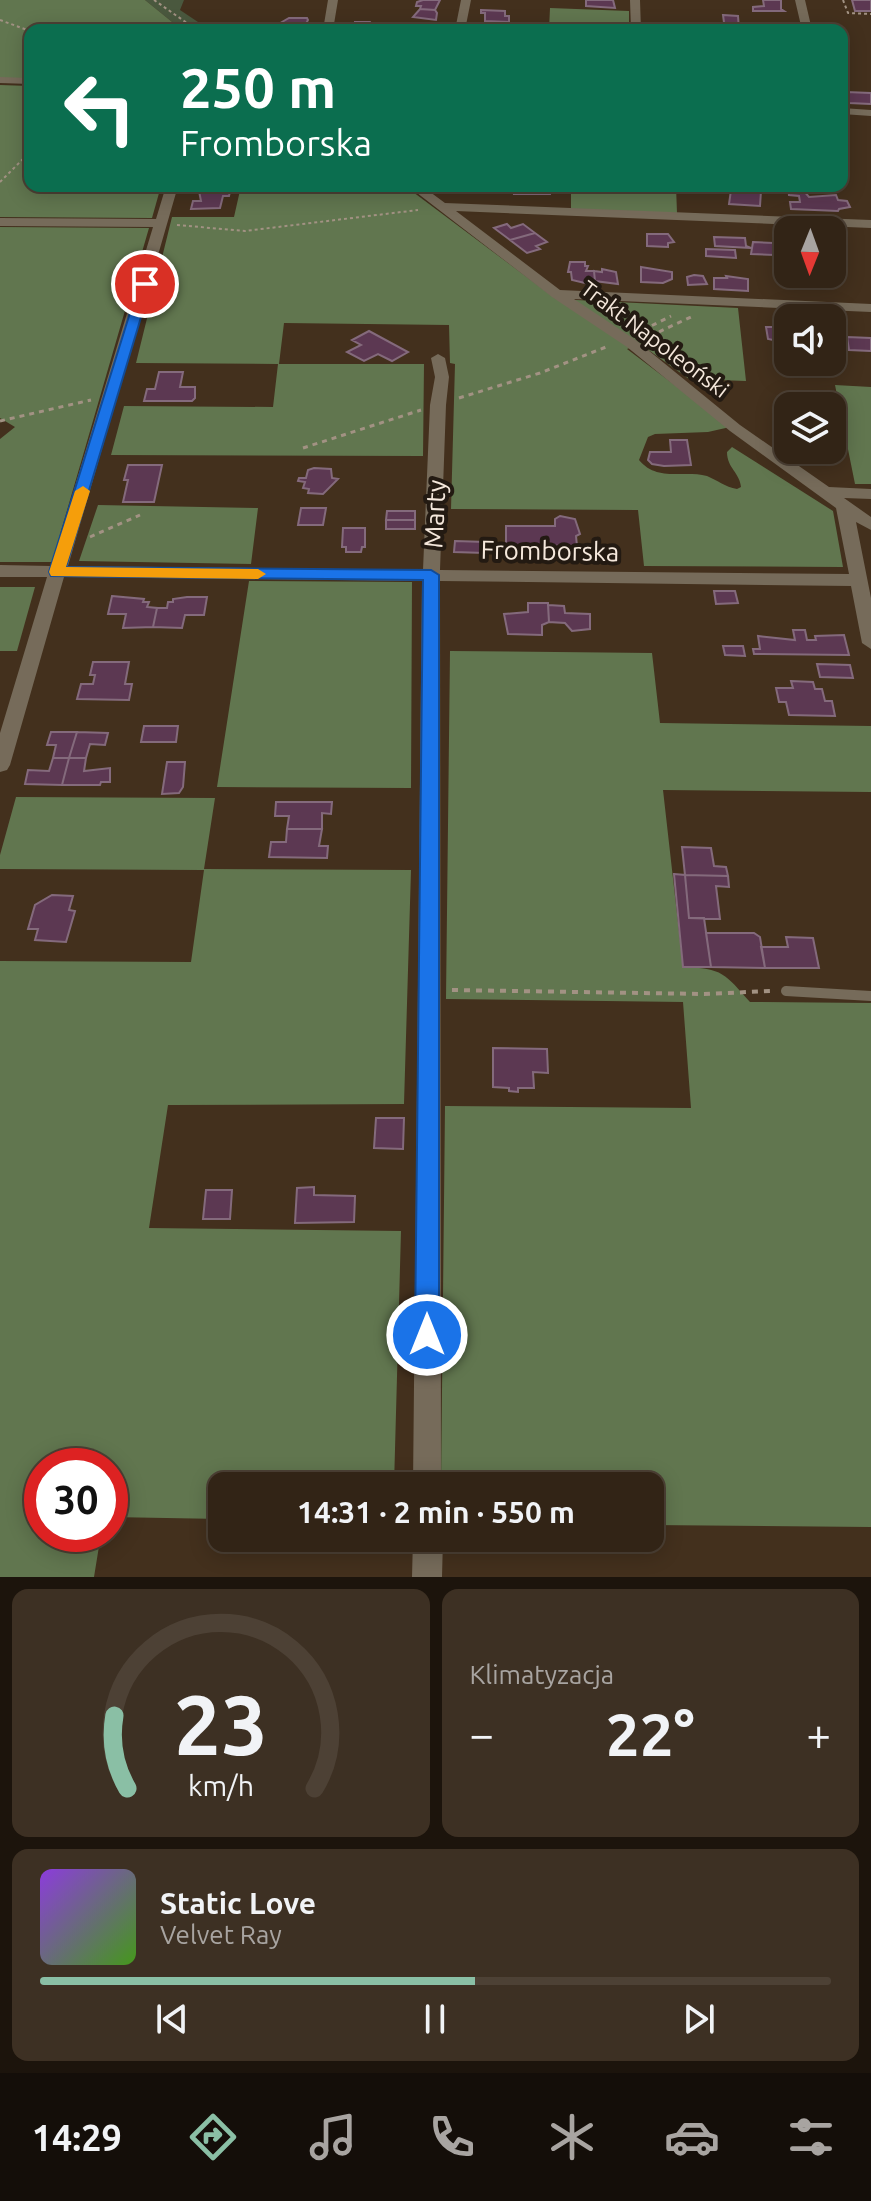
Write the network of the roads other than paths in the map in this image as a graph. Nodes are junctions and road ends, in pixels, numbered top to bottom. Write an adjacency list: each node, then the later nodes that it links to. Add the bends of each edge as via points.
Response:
1 (333, 0): 5 (street)
2 (466, 0): 6 (street)
3 (635, 0): 7 (street)
4 (800, 0): 8 (street)
5 (329, 24)
6 (461, 24)
7 (636, 24)
8 (806, 24)
9 (24, 81): 10 (street)
10 (3, 83)
11 (848, 111): 12 (street)
12 (871, 113)
13 (170, 192): 17 (street)
14 (422, 192): 15 (street, Trakt Napoleoński)
15 (442, 207): 18 (street); 19 (street, Trakt Napoleoński)
16 (0, 222): 17 (street)
17 (162, 223): 27 (street)
18 (871, 224)
19 (557, 294): 20 (street); 22 (street, Trakt Napoleoński, via 629,342)
20 (871, 308)
21 (438, 358): 28 (street, Marty, via 442,377)
22 (823, 492): 23 (street); 24 (street, Trakt Napoleoński)
23 (871, 494)
24 (844, 505): 25 (street, Trakt Napoleoński); 29 (street)
25 (871, 525)
26 (0, 571): 27 (street, Fromborska)
27 (57, 572): 28 (street, Fromborska); 31 (street)
28 (431, 575): 29 (street, Fromborska); 34 (street, Marty)
29 (860, 580): 30 (street)
30 (871, 643)
31 (0, 765)
32 (786, 991): 33 (lane)
33 (871, 996)
34 (427, 1472)
35 (428, 1552): 36 (street)
36 (427, 1577)

